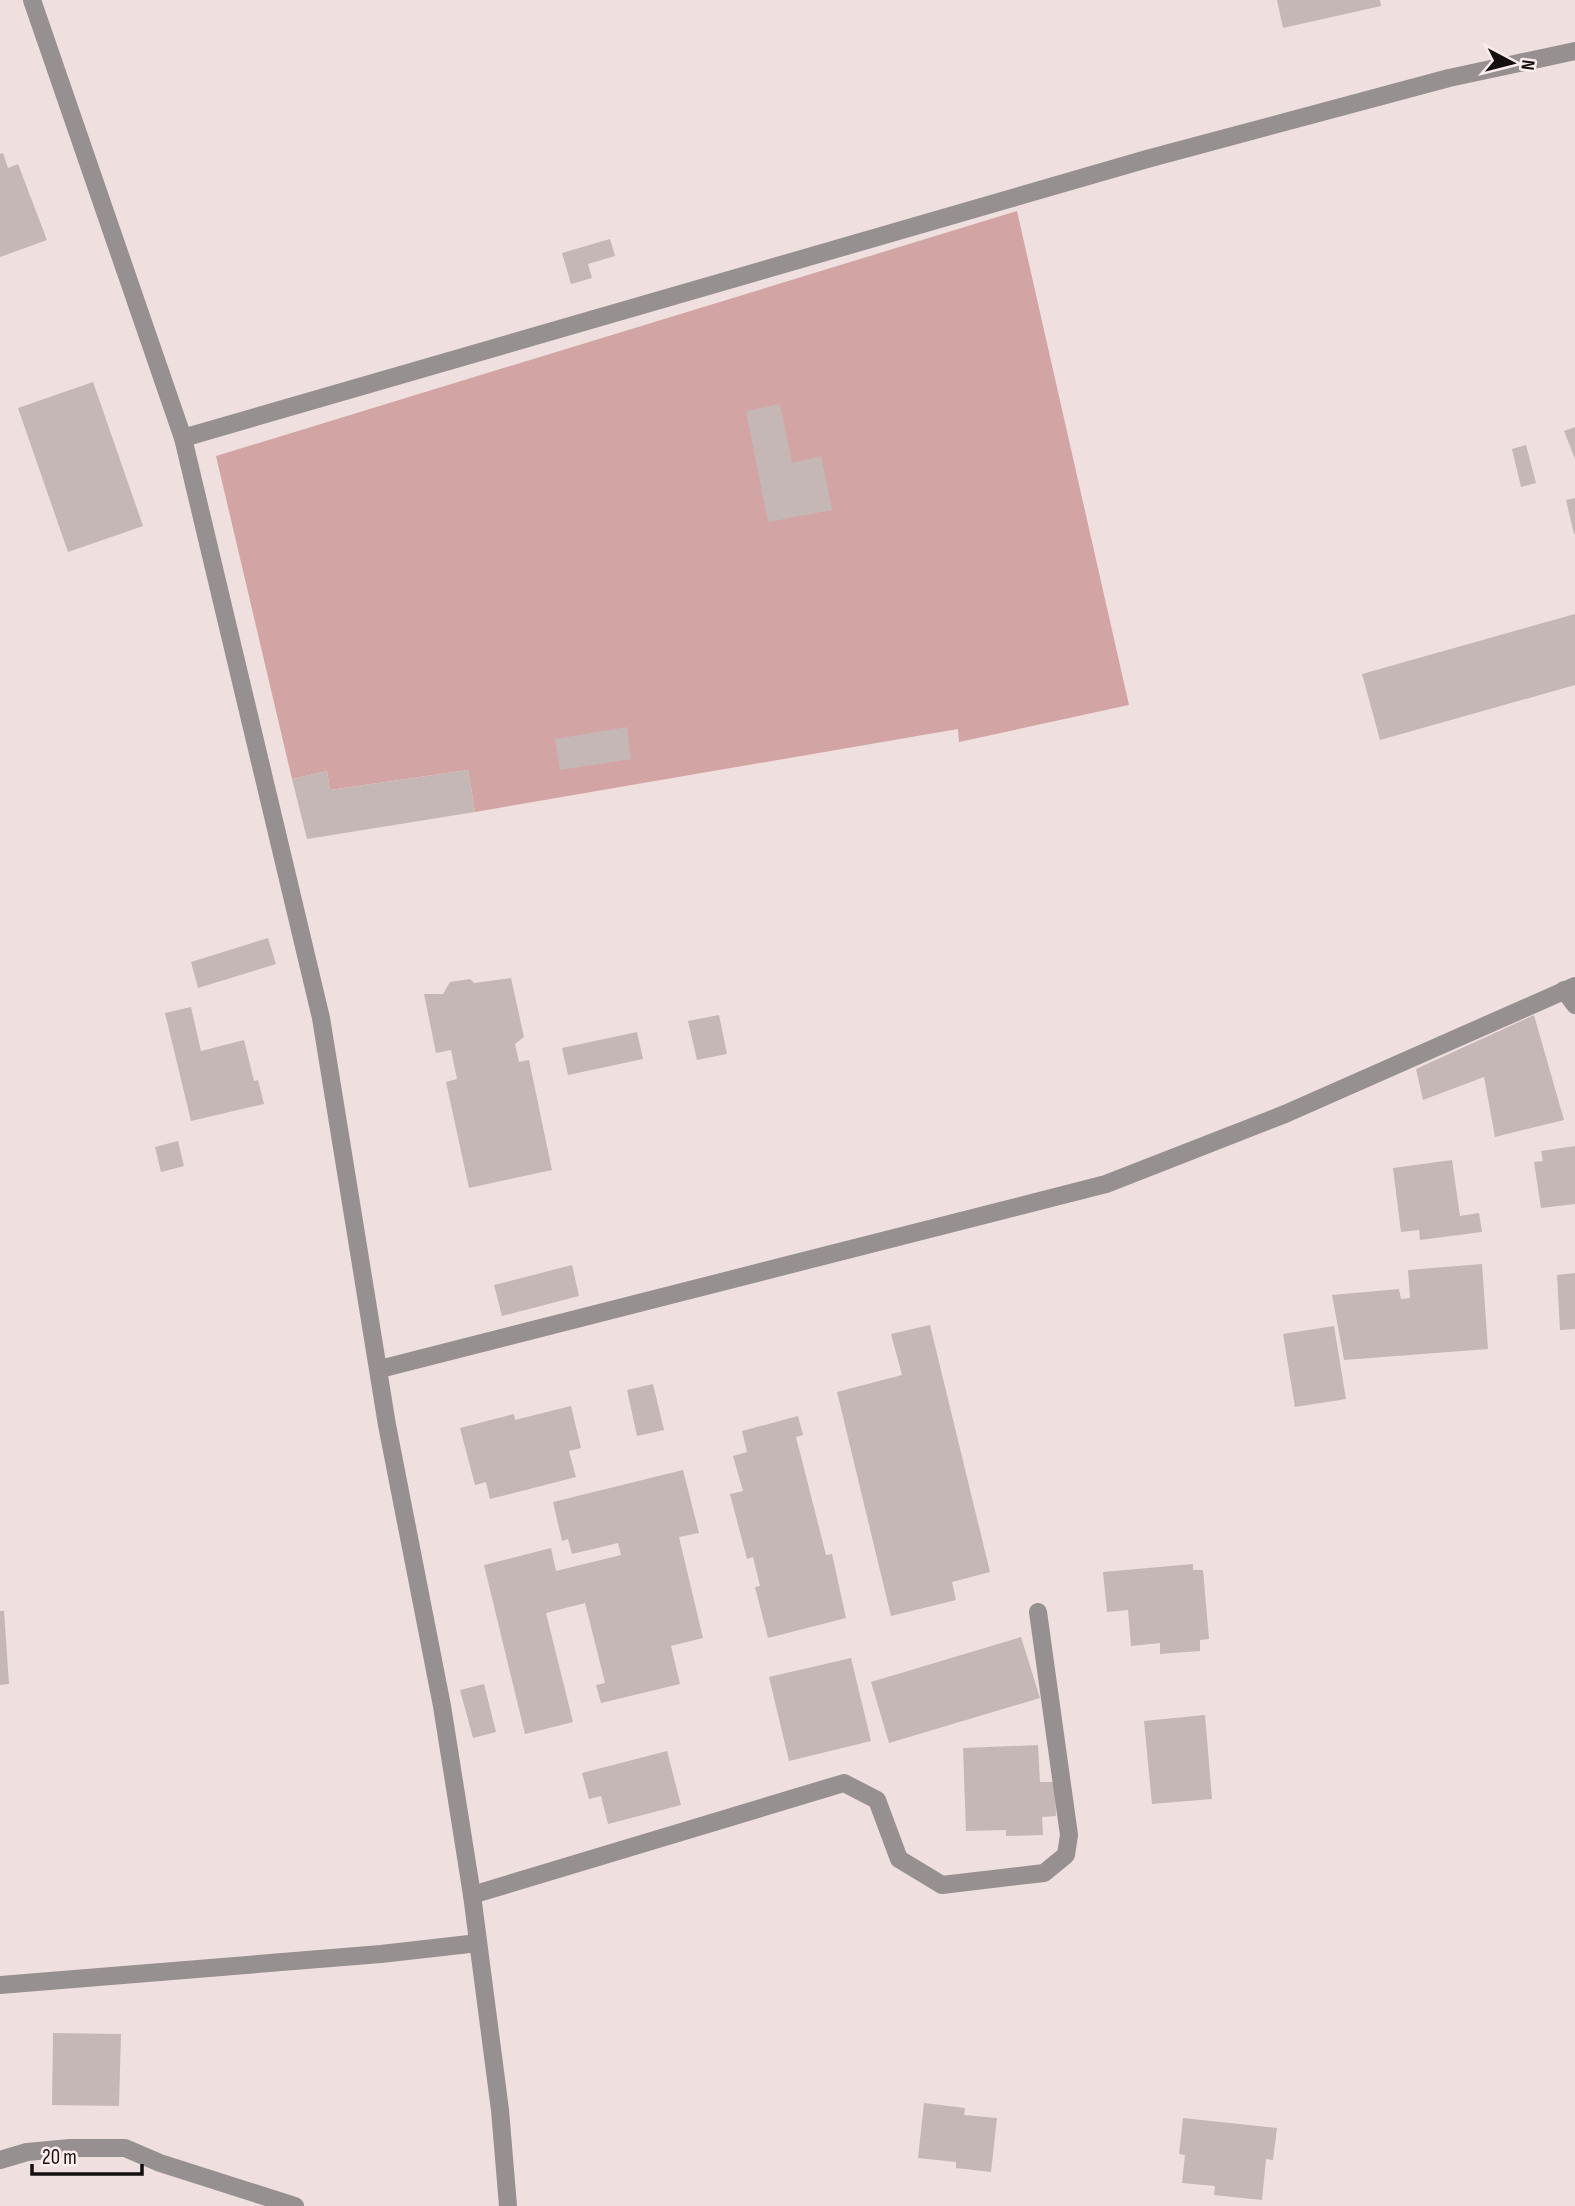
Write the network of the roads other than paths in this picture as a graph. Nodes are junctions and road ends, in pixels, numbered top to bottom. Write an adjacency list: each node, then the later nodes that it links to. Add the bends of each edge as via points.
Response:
1 (32, 0): 3 (street)
2 (1575, 51): 3 (street, via 1449,78 1147,159)
3 (183, 438): 5 (street, via 321,1018)
4 (1571, 994): 5 (street, via 1106,1184)
5 (380, 1369): 7 (street)
6 (1038, 1612): 7 (street, via 1069,1835 1066,1855 1044,1873 942,1885 899,1859 877,1800 844,1783)
7 (472, 1895): 8 (street)
8 (478, 1943): 9 (street); 12 (street)
9 (0, 1984)
10 (0, 2160): 11 (street, via 27,2152 125,2148)
11 (295, 2206)
12 (508, 2206)

